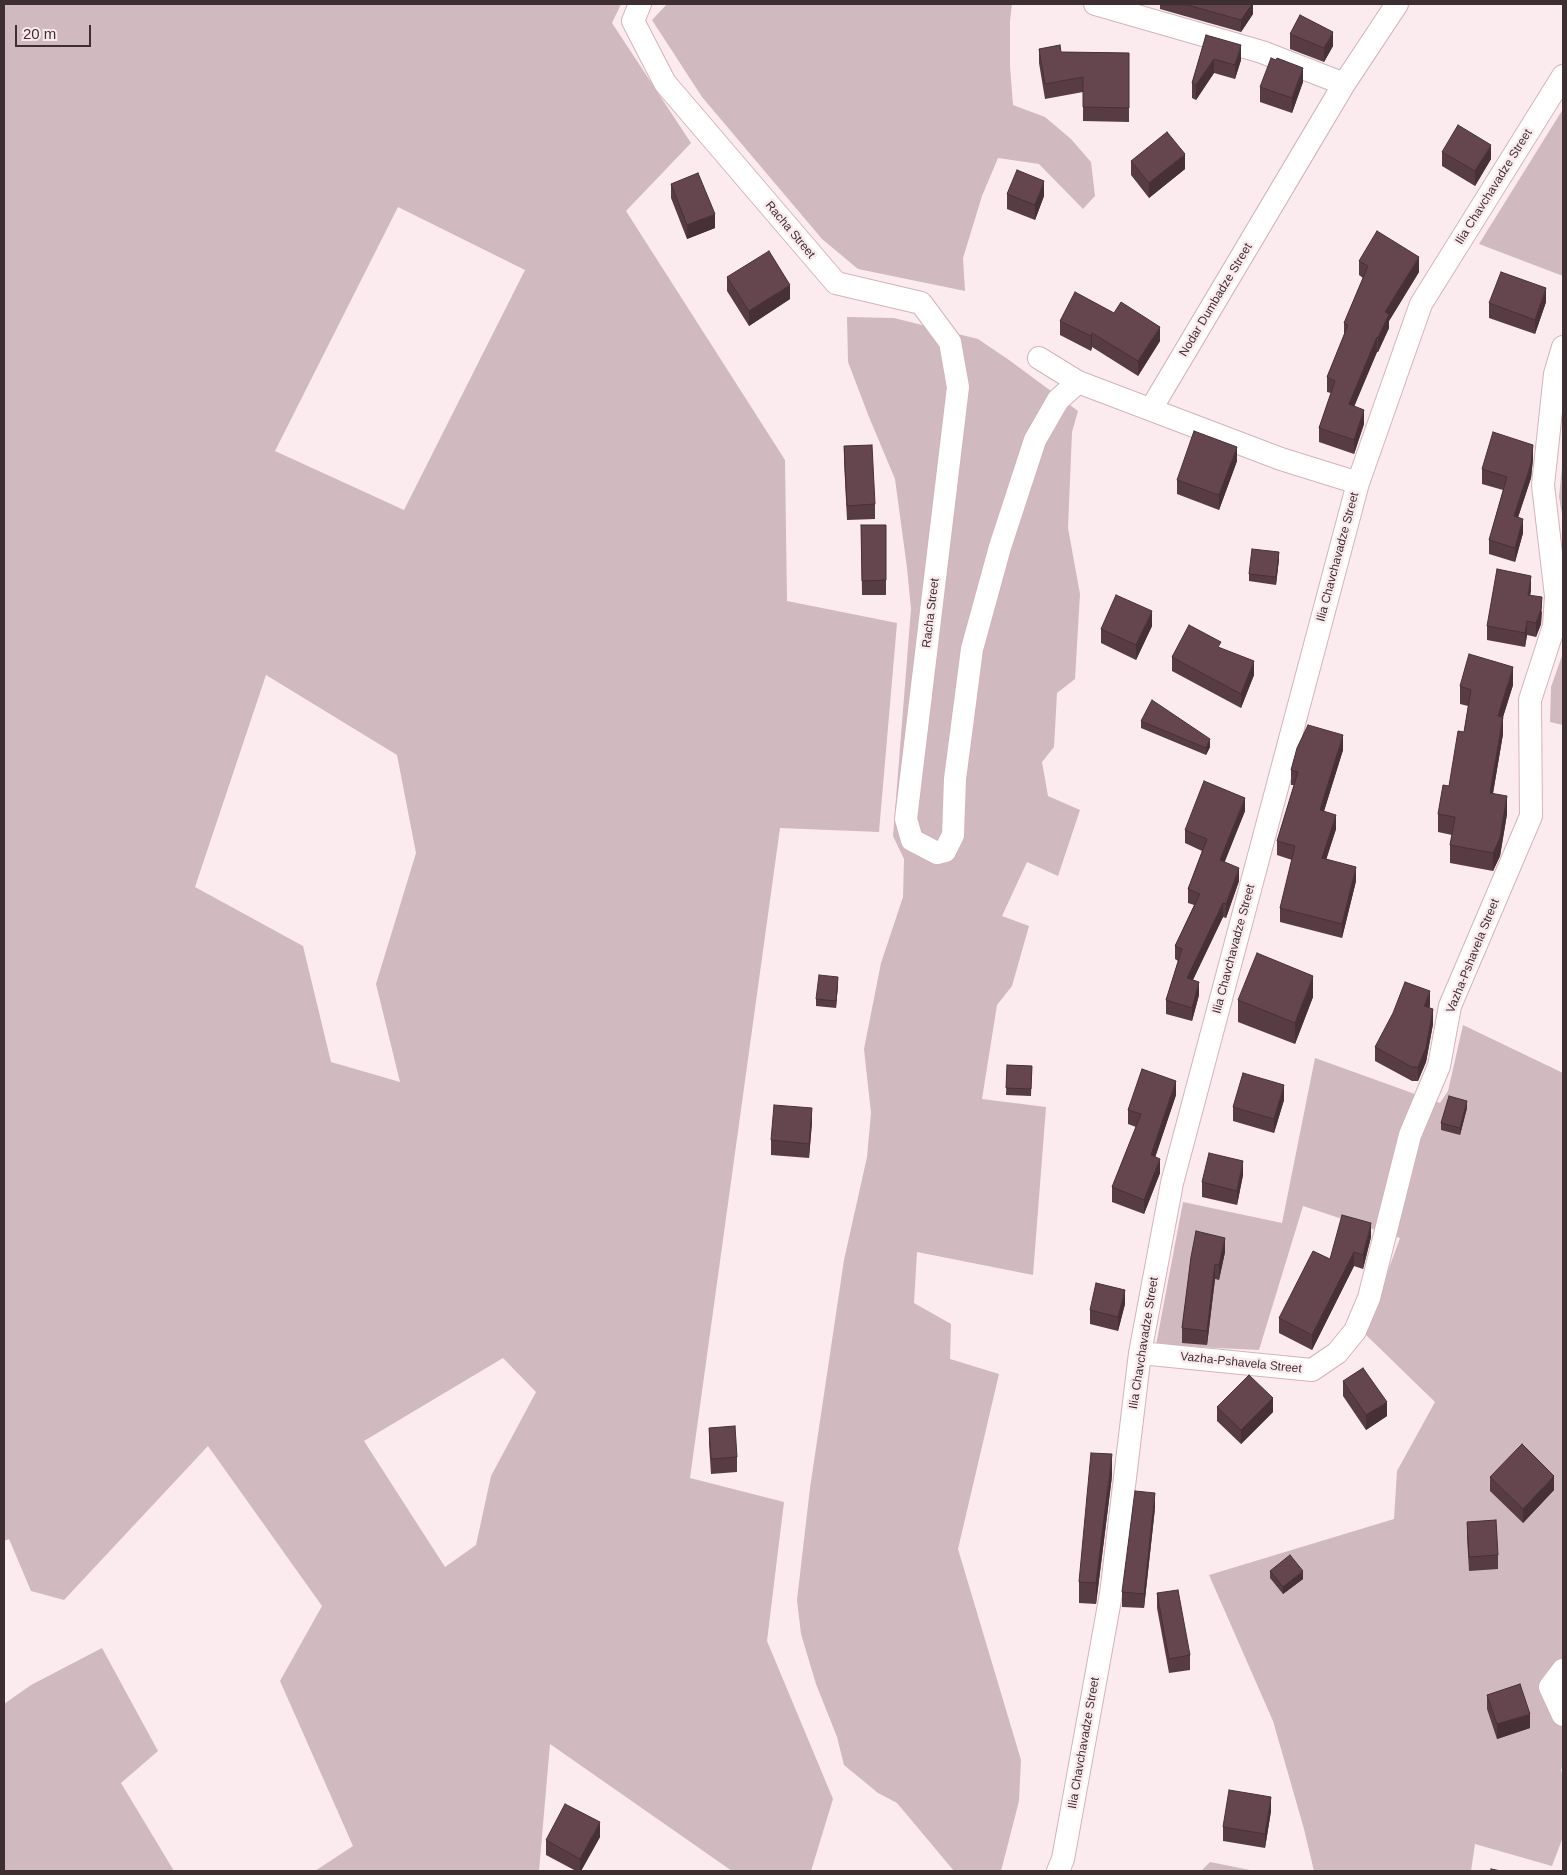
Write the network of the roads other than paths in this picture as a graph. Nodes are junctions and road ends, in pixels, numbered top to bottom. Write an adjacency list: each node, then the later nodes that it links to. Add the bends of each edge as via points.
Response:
1 (640, 4): 8 (street, Racha Street, via 633,21 666,83 836,283 921,303 950,342 958,387 906,819 912,840 937,852 945,851 953,835 955,779 972,649 1000,547 1035,440 1058,400)
2 (1095, 4): 5 (street, via 1262,52)
3 (1397, 4): 5 (street, Nodar Dumbadze Street)
4 (1563, 76): 10 (street, Ilia Chavchavadze Street, via 1421,304)
5 (1344, 84): 9 (street, Nodar Dumbadze Street)
6 (1563, 348): 11 (street, Vazha-Pshavela Street, via 1555,374 1543,485 1556,596 1554,626 1530,700 1531,816 1450,1006 1439,1066 1410,1135 1369,1298 1355,1331 1337,1353 1312,1370)
7 (1039, 358): 8 (street)
8 (1078, 382): 9 (street)
9 (1151, 409): 10 (street, via 1281,459)
10 (1358, 483): 11 (street, Ilia Chavchavadze Street, via 1172,1183)
11 (1140, 1353): 14 (street, Ilia Chavchavadze Street, via 1111,1594 1063,1859)
12 (1557, 1679): 13 (street)
13 (1563, 1715)
14 (1058, 1871)

